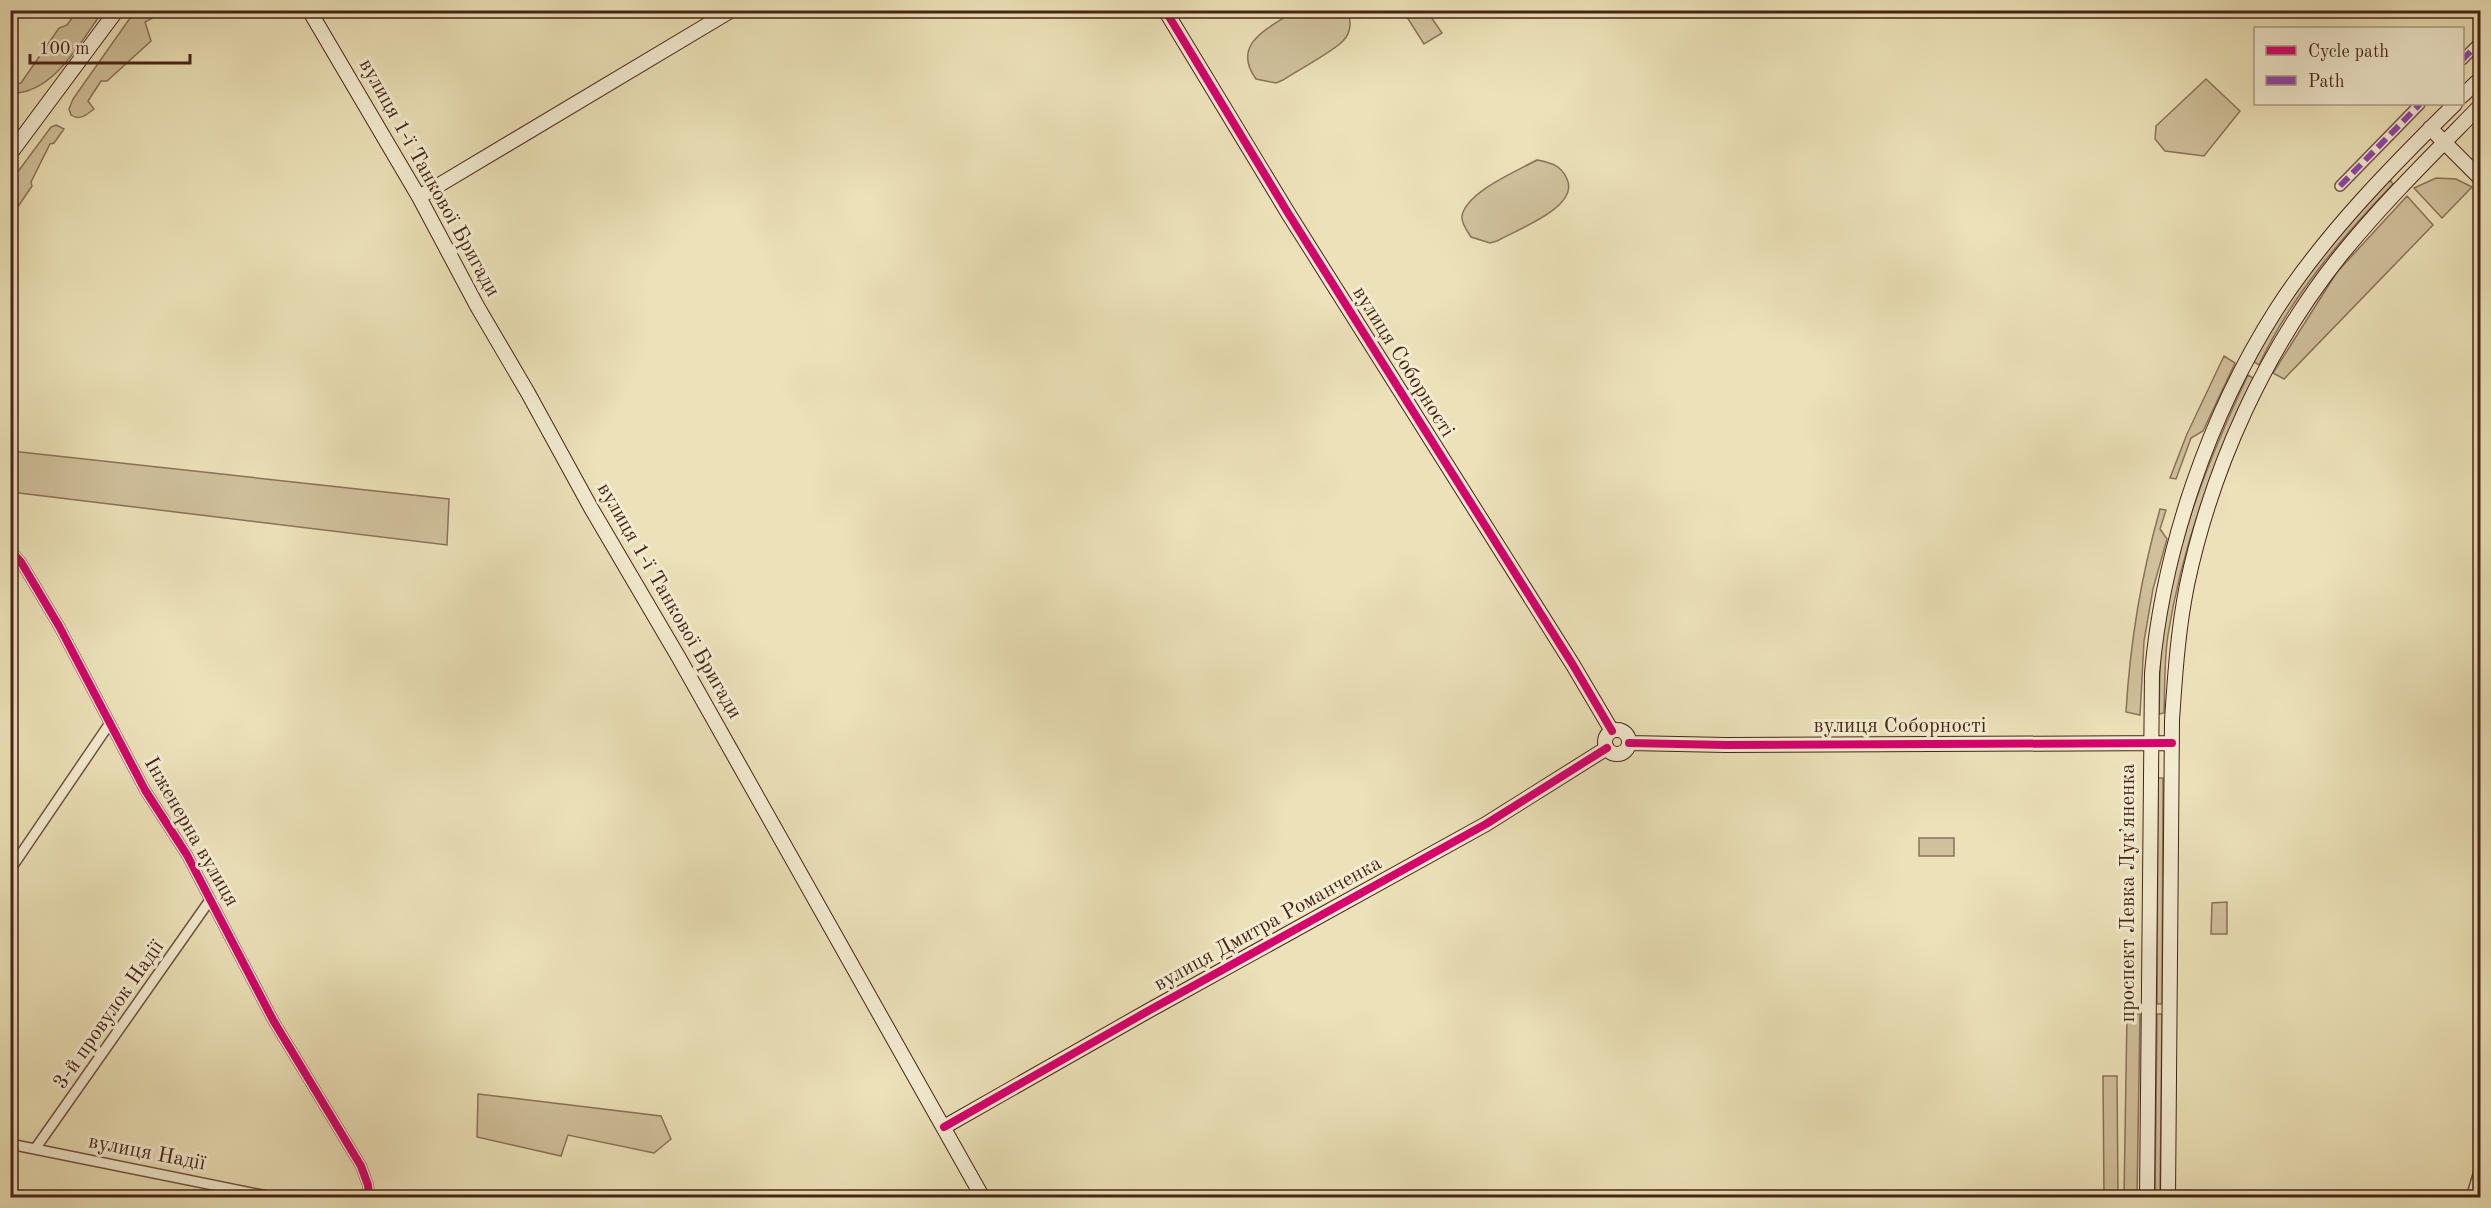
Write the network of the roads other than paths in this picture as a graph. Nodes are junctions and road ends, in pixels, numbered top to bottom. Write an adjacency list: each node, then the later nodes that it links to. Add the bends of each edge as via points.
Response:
1 (117, 10): 16 (main road)
2 (309, 10): 6 (main road, вулиця 1-ї Танкової Бригади)
3 (315, 10): 6 (main road, вулиця 1-ї Танкової Бригади)
4 (732, 10): 19 (main road)
5 (1165, 10): 22 (main road, вулиця Соборності)
6 (319, 24): 19 (main road, вулиця 1-ї Танкової Бригади)
7 (2481, 42): 8 (street)
8 (2464, 59)
9 (2481, 79): 10 (main road)
10 (2464, 95)
11 (2418, 105): 18 (street, via 2406,111)
12 (2454, 105): 14 (main road, проспект Левка Лукʼяненка)
13 (2481, 106): 15 (main road, проспект Левка Лукʼяненка)
14 (2430, 128): 15 (main road); 25 (main road, проспект Левка Лукʼяненка, via 2305,270 2277,309 2222,411 2190,496 2165,588 2156,634)
15 (2445, 142): 17 (main road); 24 (main road, проспект Левка Лукʼяненка, via 2363,229 2323,279 2284,337 2244,414 2210,504 2187,585 2177,650)
16 (10, 154)
17 (2481, 178)
18 (2340, 186)
19 (419, 197): 29 (main road, вулиця 1-ї Танкової Бригади, via 591,508)
20 (10, 550): 21 (street, Інженерна вулиця, via 21,561 59,626)
21 (110, 723): 27 (street); 28 (street, Інженерна вулиця)
22 (1612, 731): 23 (main road, вулиця Соборності, via 1625,733); 26 (main road, via 1606,737)
23 (1629, 743): 25 (main road, вулиця Соборності); 26 (main road, вулиця Соборності, via 1620,754)
24 (2172, 743): 25 (main road, вулиця Соборності); 37 (main road, проспект Левка Лукʼяненка)
25 (2150, 744): 36 (main road, проспект Левка Лукʼяненка)
26 (1607, 748): 29 (main road, вулиця Дмитра Романченка, via 1486,824)
27 (10, 870)
28 (210, 900): 31 (street, 3-й провулок Надії); 34 (street, Інженерна вулиця, via 273,1020 361,1166)
29 (944, 1127): 35 (main road, вулиця 1-ї Танкової Бригади)
30 (10, 1144): 31 (street, вулиця Надії)
31 (35, 1149): 33 (street, вулиця Надії)
32 (2481, 1168): 38 (street)
33 (277, 1197)
34 (369, 1197)
35 (983, 1197)
36 (2147, 1197)
37 (2168, 1197)
38 (2471, 1197)

